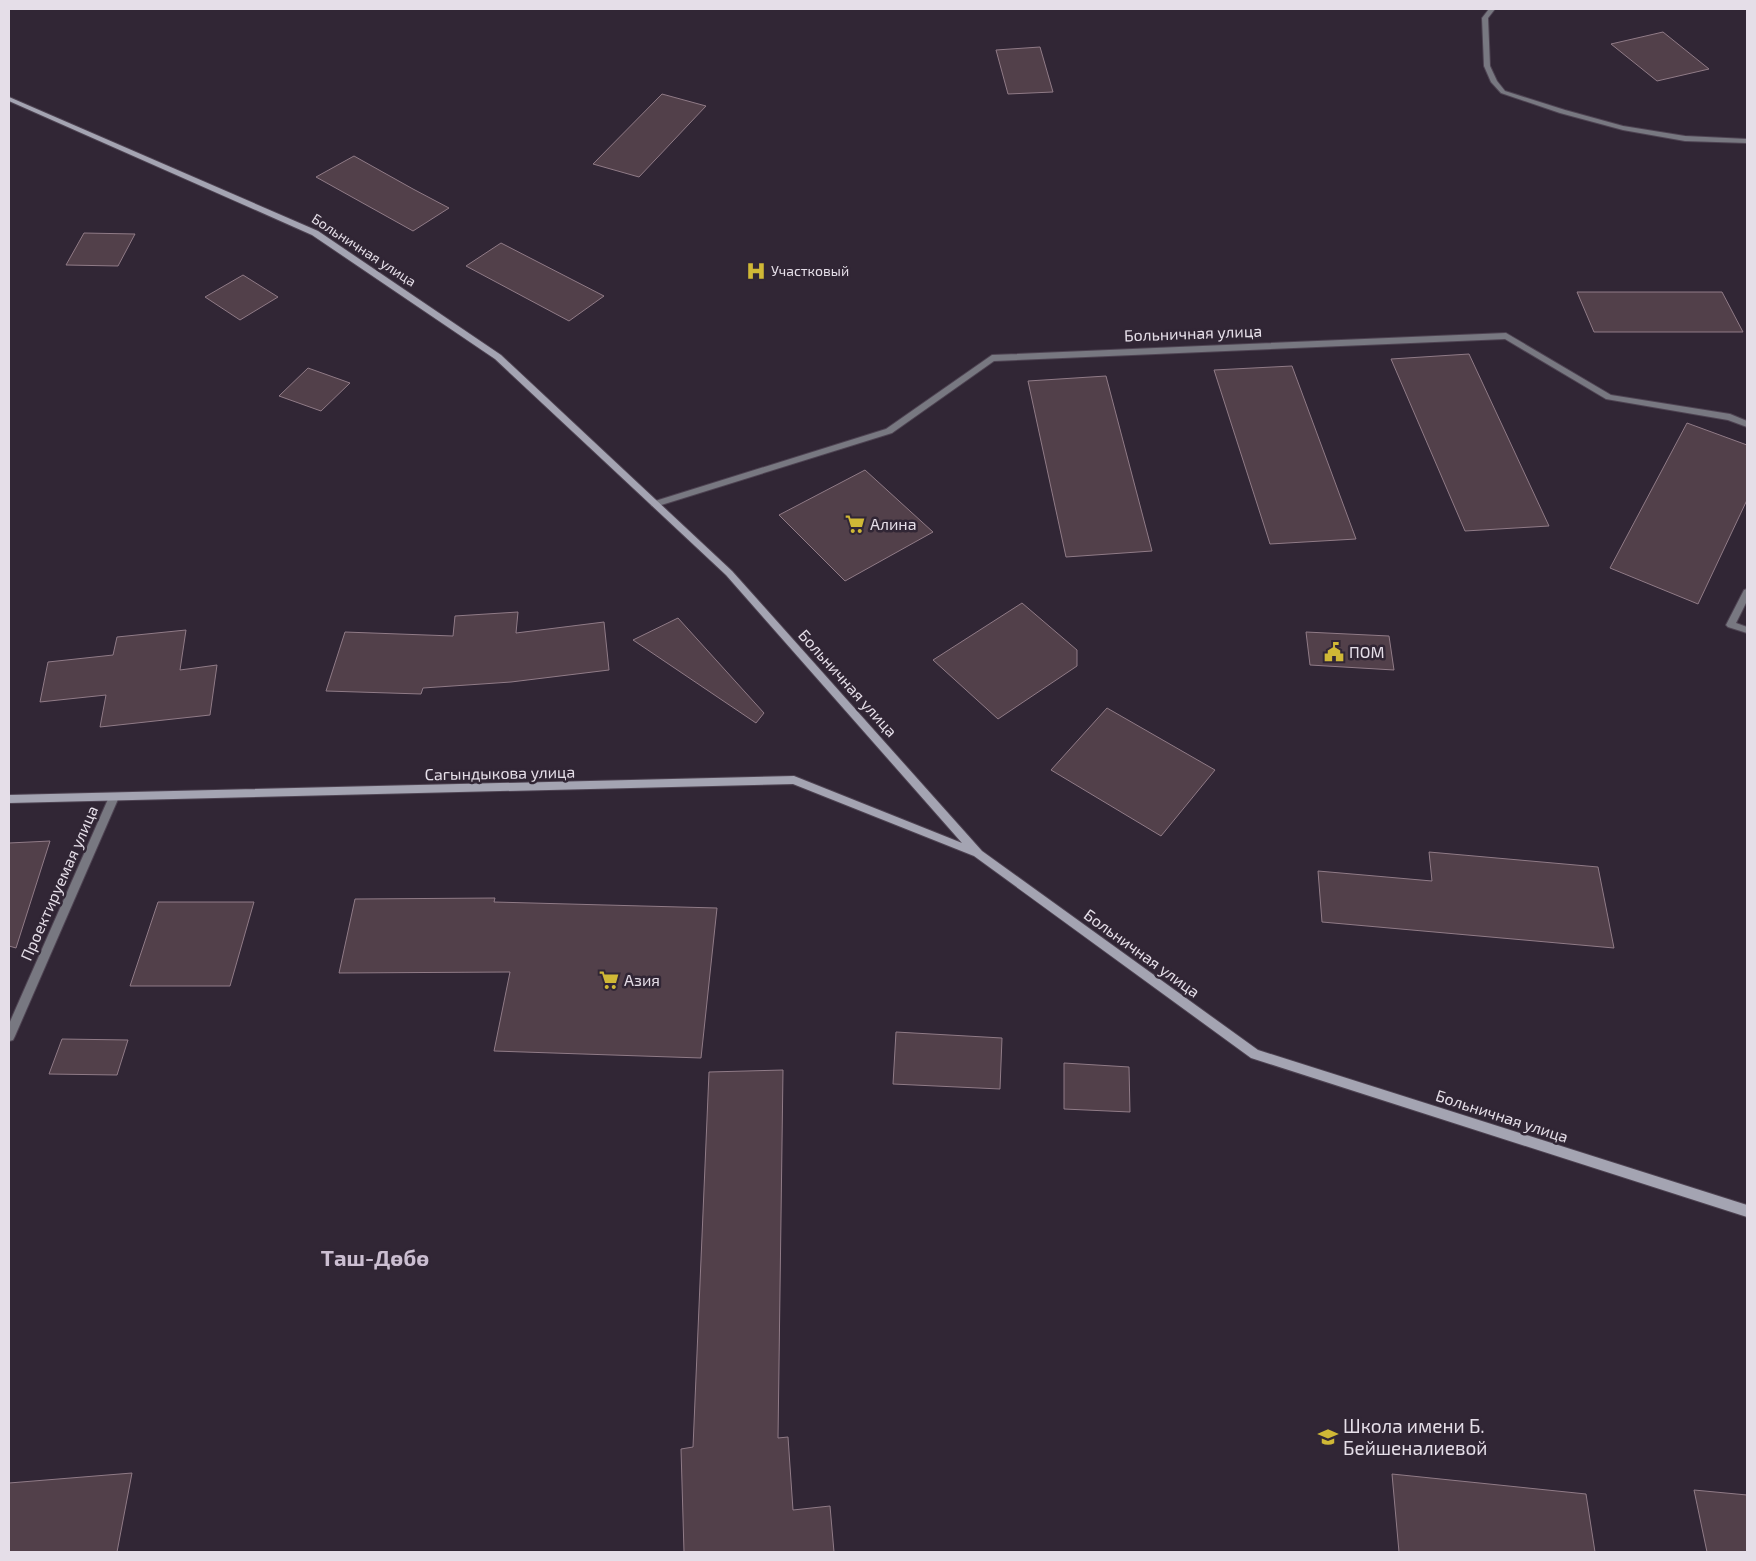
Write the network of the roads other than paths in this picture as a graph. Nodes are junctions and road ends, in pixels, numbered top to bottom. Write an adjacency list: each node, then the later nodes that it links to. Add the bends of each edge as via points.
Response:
1 (1492, 9): 3 (street, via 1485,18 1487,66 1503,92 1633,130 1684,140)
2 (9, 99): 5 (street, Больничная улица, via 315,233 498,357)
3 (1747, 141)
4 (1747, 424): 5 (street, Больничная улица, via 1730,417 1609,397 1506,336 992,358 889,431)
5 (655, 504): 10 (street, Больничная улица, via 729,572)
6 (1747, 592): 7 (street, via 1731,625)
7 (1747, 630)
8 (114, 797): 9 (street, Сагындыкова улица); 10 (street, Сагындыкова улица, via 794,780); 11 (street, Проектируемая улица)
9 (9, 799)
10 (978, 854): 12 (street, Больничная улица, via 1255,1054)
11 (9, 1036)
12 (1747, 1211)

